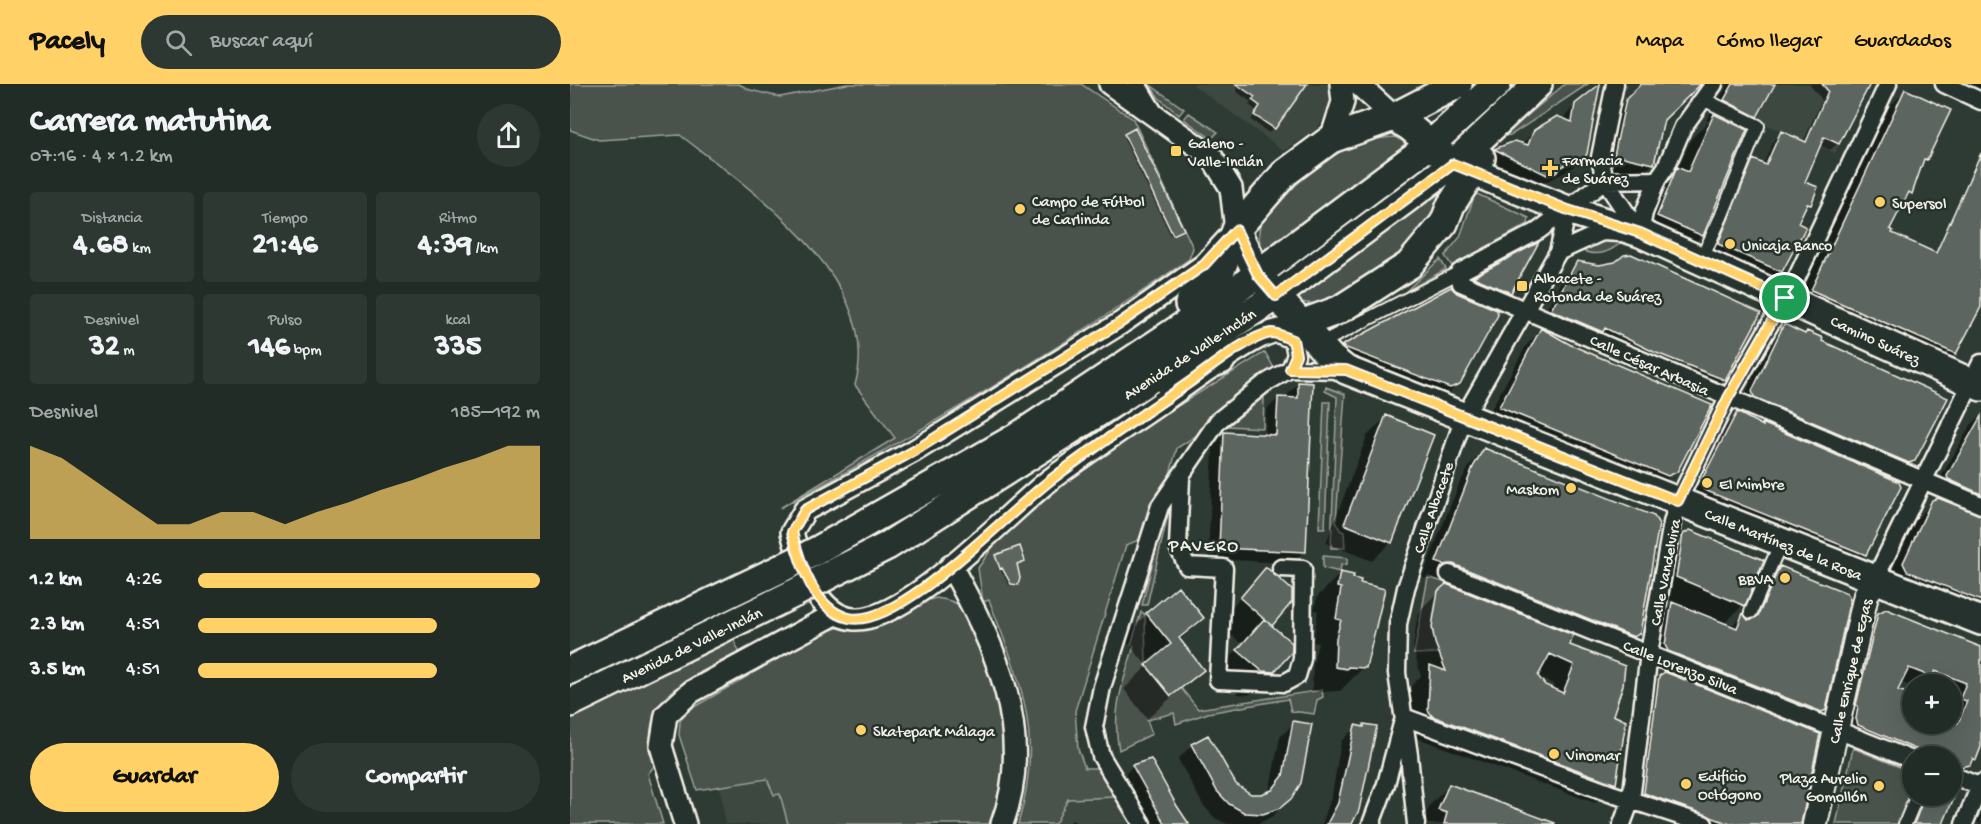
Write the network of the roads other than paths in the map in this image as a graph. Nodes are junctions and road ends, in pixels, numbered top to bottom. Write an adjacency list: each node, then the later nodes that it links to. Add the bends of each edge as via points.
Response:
1 (1110, 84): 14 (street)
2 (1137, 84): 14 (street)
3 (1341, 84): 16 (street, via 1343,102)
4 (1358, 84): 15 (street)
5 (1458, 84): 15 (main road)
6 (1497, 84): 17 (main road, Avenida de Valle-Inclán)
7 (1615, 84): 20 (street, via 1600,157)
8 (1714, 84): 12 (street)
9 (1888, 84): 29 (street, Calle Vandelvira)
10 (1944, 84): 13 (street)
11 (1532, 89): 18 (main road)
12 (1703, 99): 19 (street, via 1683,127); 25 (street, via 1758,126)
13 (1981, 101)
14 (1156, 115): 22 (street, via 1211,156 1231,188)
15 (1394, 117): 16 (main road); 17 (main road)
16 (1331, 139): 22 (main road, via 1285,173)
17 (1431, 144): 18 (main road); 27 (main road, Avenida de Valle-Inclán)
18 (1462, 168): 21 (main road, Camino Suárez); 28 (main road, Avenida de Valle-Inclán); 31 (main road, via 1444,223 1409,265 1339,310)
19 (1657, 180): 20 (street); 23 (street)
20 (1605, 181): 21 (street); 23 (street)
21 (1568, 210): 23 (main road, Camino Suárez); 24 (street, Calle Albacete); 26 (street, via 1538,231)
22 (1236, 230): 27 (main road, Calle Martínez de la Rosa); 37 (main road, via 1217,281 1143,342); 50 (street, via 1204,265 1120,323 914,451 805,510 792,532 798,555 821,601)
23 (1640, 233): 24 (street, via 1602,232); 25 (main road, Camino Suárez)
24 (1558, 252): 30 (street, Calle Albacete)
25 (1701, 260): 29 (main road, Camino Suárez)
26 (1460, 272): 30 (street, Calle César Arbasia, via 1461,283); 31 (street)
27 (1258, 275): 28 (main road, Calle Martínez de la Rosa); 37 (main road, Avenida de Valle-Inclán)
28 (1276, 296): 31 (main road, Calle Martínez de la Rosa); 37 (main road, Avenida de Valle-Inclán)
29 (1785, 298): 36 (main road, Camino Suárez); 38 (street, Calle Vandelvira)
30 (1526, 309): 38 (street, Calle César Arbasia); 39 (street, Calle Albacete)
31 (1310, 334): 32 (street, Avenida de Valle-Inclán); 35 (main road, Calle Martínez de la Rosa)
32 (1267, 335): 33 (street, Avenida de Valle-Inclán); 34 (street, via 1293,340 1296,355)
33 (1221, 360): 37 (main road); 45 (street, Avenida de Valle-Inclán, via 1050,480)
34 (1290, 369): 35 (street); 40 (street, via 1218,420)
35 (1346, 370): 39 (main road, Calle Martínez de la Rosa)
36 (1978, 378): 41 (street, Calle Enrique de Egas)
37 (1114, 388): 53 (main road, Avenida de Valle-Inclán, bridge, via 1017,437 820,549); 54 (main road, Avenida de Valle-Inclán, bridge, via 887,546)
38 (1728, 398): 41 (street, Calle César Arbasia); 42 (street, Calle Vandelvira)
39 (1464, 417): 42 (main road, Calle Martínez de la Rosa); 55 (street, Calle Albacete, via 1415,556 1398,624 1396,673)
40 (1181, 478): 46 (street, via 1178,547 1187,566 1224,568 1218,680 1284,683 1297,676 1302,659 1303,569); 64 (street, via 1160,506 1102,687 1094,727 1101,756)
41 (1923, 481): 43 (street, Calle César Arbasia); 48 (street, Calle Enrique de Egas)
42 (1678, 501): 44 (main road, Calle Martínez de la Rosa); 52 (street, Calle Vandelvira)
43 (1981, 505)
44 (1781, 542): 48 (main road, Calle Martínez de la Rosa); 49 (street)
45 (951, 566): 50 (street, Avenida de Valle-Inclán, via 911,597 870,618 850,619); 63 (street, via 997,663 1014,720 1012,784)
46 (1281, 568)
47 (1449, 574): 52 (street, Calle Lorenzo Silva)
48 (1875, 579): 51 (main road, Calle Martínez de la Rosa); 56 (main road, Calle Enrique de Egas, via 1866,595)
49 (1751, 612)
50 (835, 614): 62 (street, via 692,692 666,715 661,746)
51 (1981, 621)
52 (1649, 653): 56 (street, Calle Lorenzo Silva); 60 (street, Calle Vandelvira)
53 (570, 670)
54 (570, 703)
55 (1404, 717): 60 (street); 65 (street, Calle Albacete); 66 (street)
56 (1836, 729): 57 (street, Calle Lorenzo Silva); 69 (main road, Calle Enrique de Egas)
57 (1902, 756)
58 (1962, 778): 59 (street)
59 (1981, 785): 71 (street)
60 (1630, 800): 67 (street, Calle Vandelvira); 68 (street)
61 (1912, 806): 70 (street)
62 (685, 824)
63 (1002, 824)
64 (1142, 824)
65 (1371, 824)
66 (1416, 824)
67 (1622, 824)
68 (1704, 824)
69 (1815, 824)
70 (1905, 824)
71 (1965, 824)

